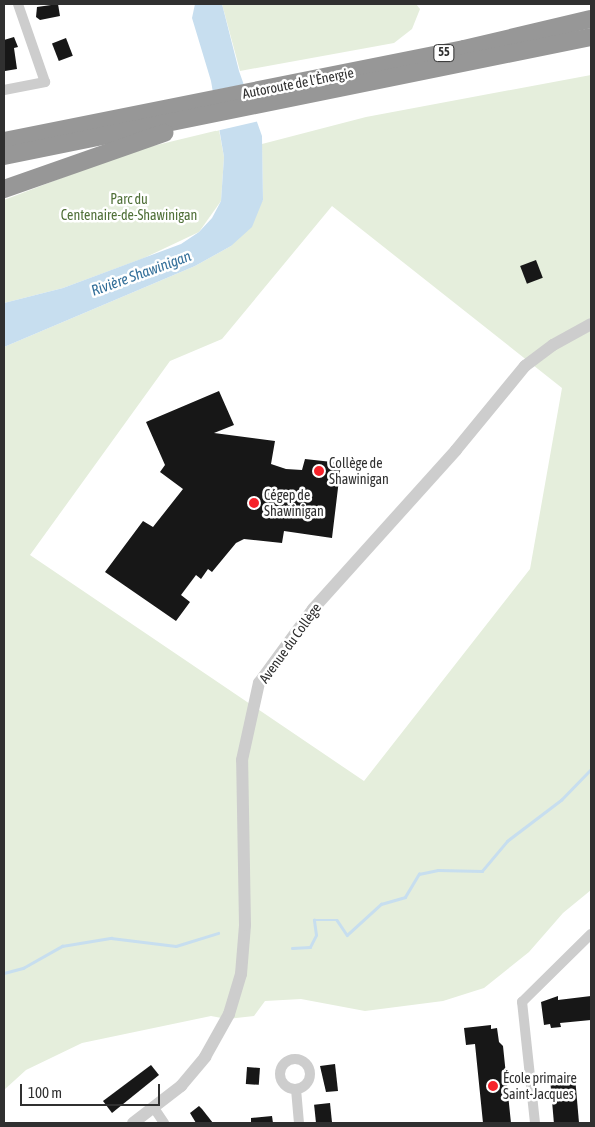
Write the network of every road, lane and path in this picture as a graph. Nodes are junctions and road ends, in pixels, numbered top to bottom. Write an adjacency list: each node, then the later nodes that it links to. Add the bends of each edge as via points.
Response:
1 (18, 4): 4 (street, via 45,82)
2 (591, 19): 5 (highway, Autoroute de l'Énergie / 55)
3 (591, 37): 5 (highway, Autoroute de l'Énergie / 55)
4 (4, 90)
5 (298, 90): 6 (highway, Autoroute de l'Énergie / 55); 6 (highway, Autoroute de l'Énergie / 55, via 226,112)
6 (172, 120): 7 (highway, Autoroute de l'Énergie / 55); 8 (highway, Autoroute de l'Énergie / 55); 9 (highway)
7 (4, 139)
8 (4, 156)
9 (4, 189)
10 (591, 324): 13 (street, Avenue du Collège, via 553,345 525,366 456,450 313,609 259,683 242,760 245,925 241,974 229,1014 205,1057 181,1086)
11 (591, 934): 17 (street, via 522,1002)
12 (296, 1089): 16 (street)
13 (154, 1108): 14 (street, Avenue du Collège); 15 (street)
14 (133, 1123)
15 (164, 1123)
16 (298, 1123)
17 (535, 1123)

